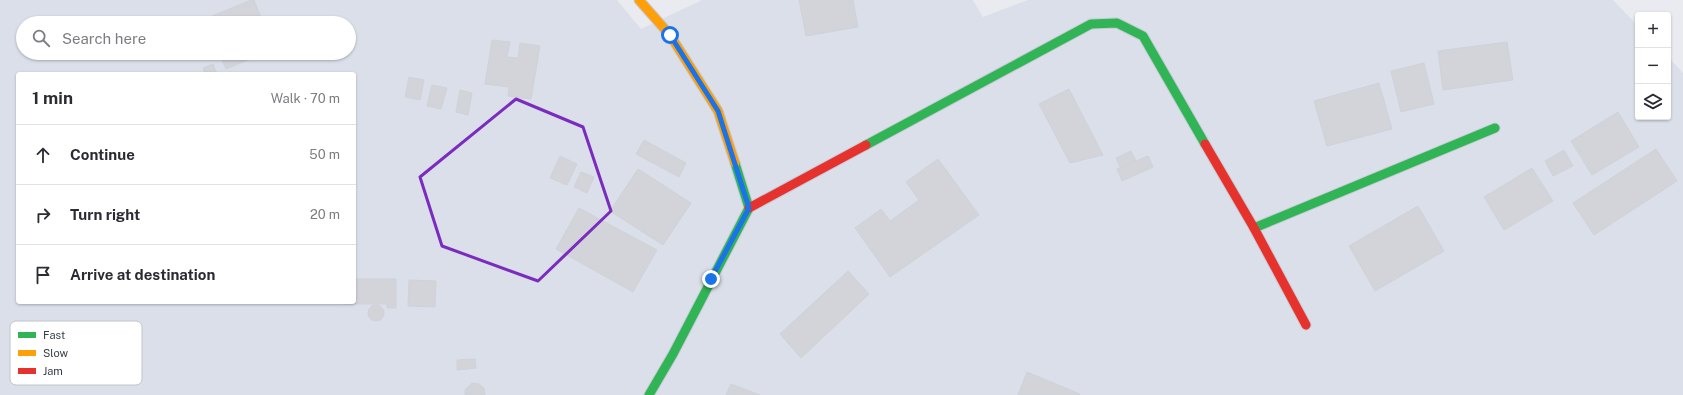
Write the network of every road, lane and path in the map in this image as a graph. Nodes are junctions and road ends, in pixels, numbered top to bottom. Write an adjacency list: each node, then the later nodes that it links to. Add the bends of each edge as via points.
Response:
1 (639, 0): 3 (street, via 670,35 718,111)
2 (1495, 128): 4 (street)
3 (749, 208): 4 (street, via 1091,24 1117,23 1143,36); 6 (street)
4 (1254, 228): 5 (street)
5 (1306, 325)
6 (649, 395)

